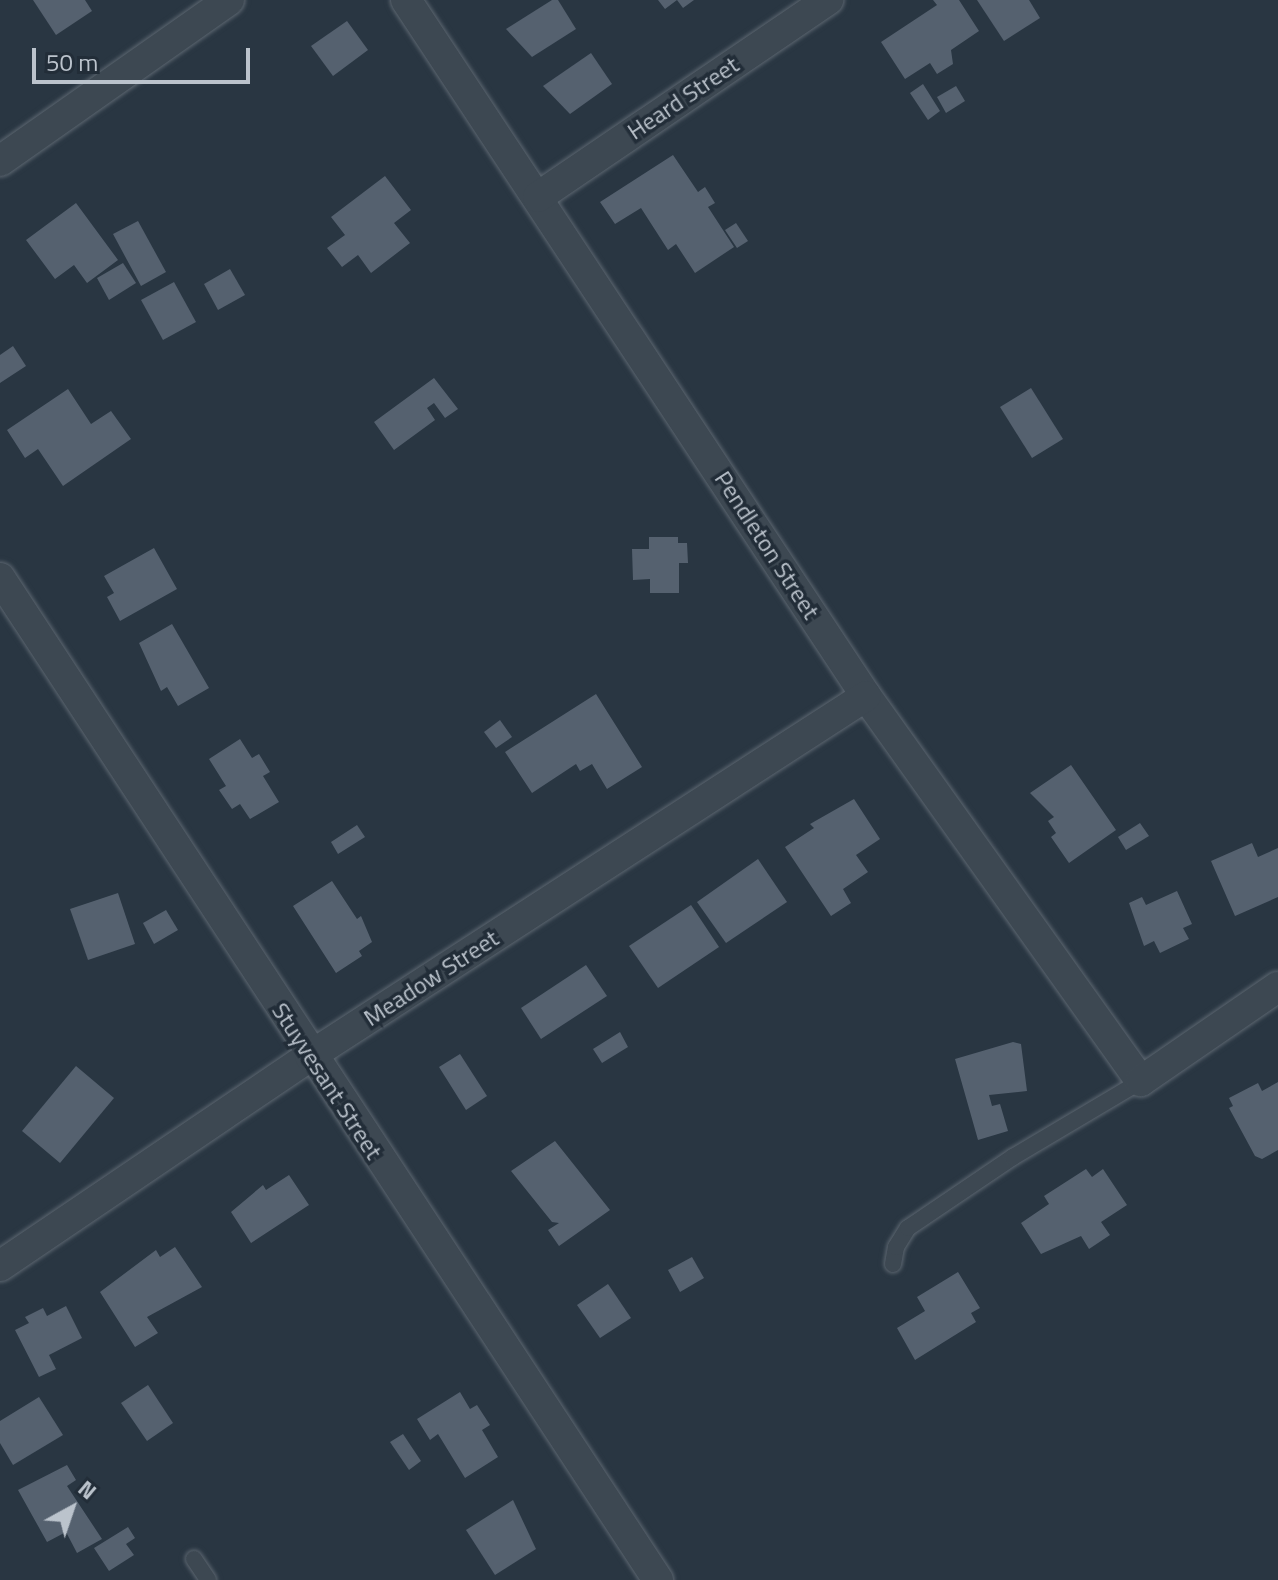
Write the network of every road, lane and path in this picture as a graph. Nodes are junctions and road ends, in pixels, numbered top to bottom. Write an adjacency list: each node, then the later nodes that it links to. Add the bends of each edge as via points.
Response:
1 (229, 0): 4 (street)
2 (406, 0): 5 (street, Pendleton Street)
3 (828, 0): 5 (street, Heard Street)
4 (0, 161)
5 (538, 197): 7 (street, Pendleton Street)
6 (0, 578): 9 (street, Stuyvesant Street)
7 (866, 696): 9 (street, Meadow Street); 10 (street, Pendleton Street)
8 (1278, 987): 10 (street)
9 (310, 1056): 12 (street, Meadow Street); 15 (street, Stuyvesant Street)
10 (1141, 1081): 11 (lane, via 908,1228)
11 (893, 1264)
12 (0, 1266)
13 (194, 1559): 14 (lane)
14 (208, 1580)
15 (658, 1580)

